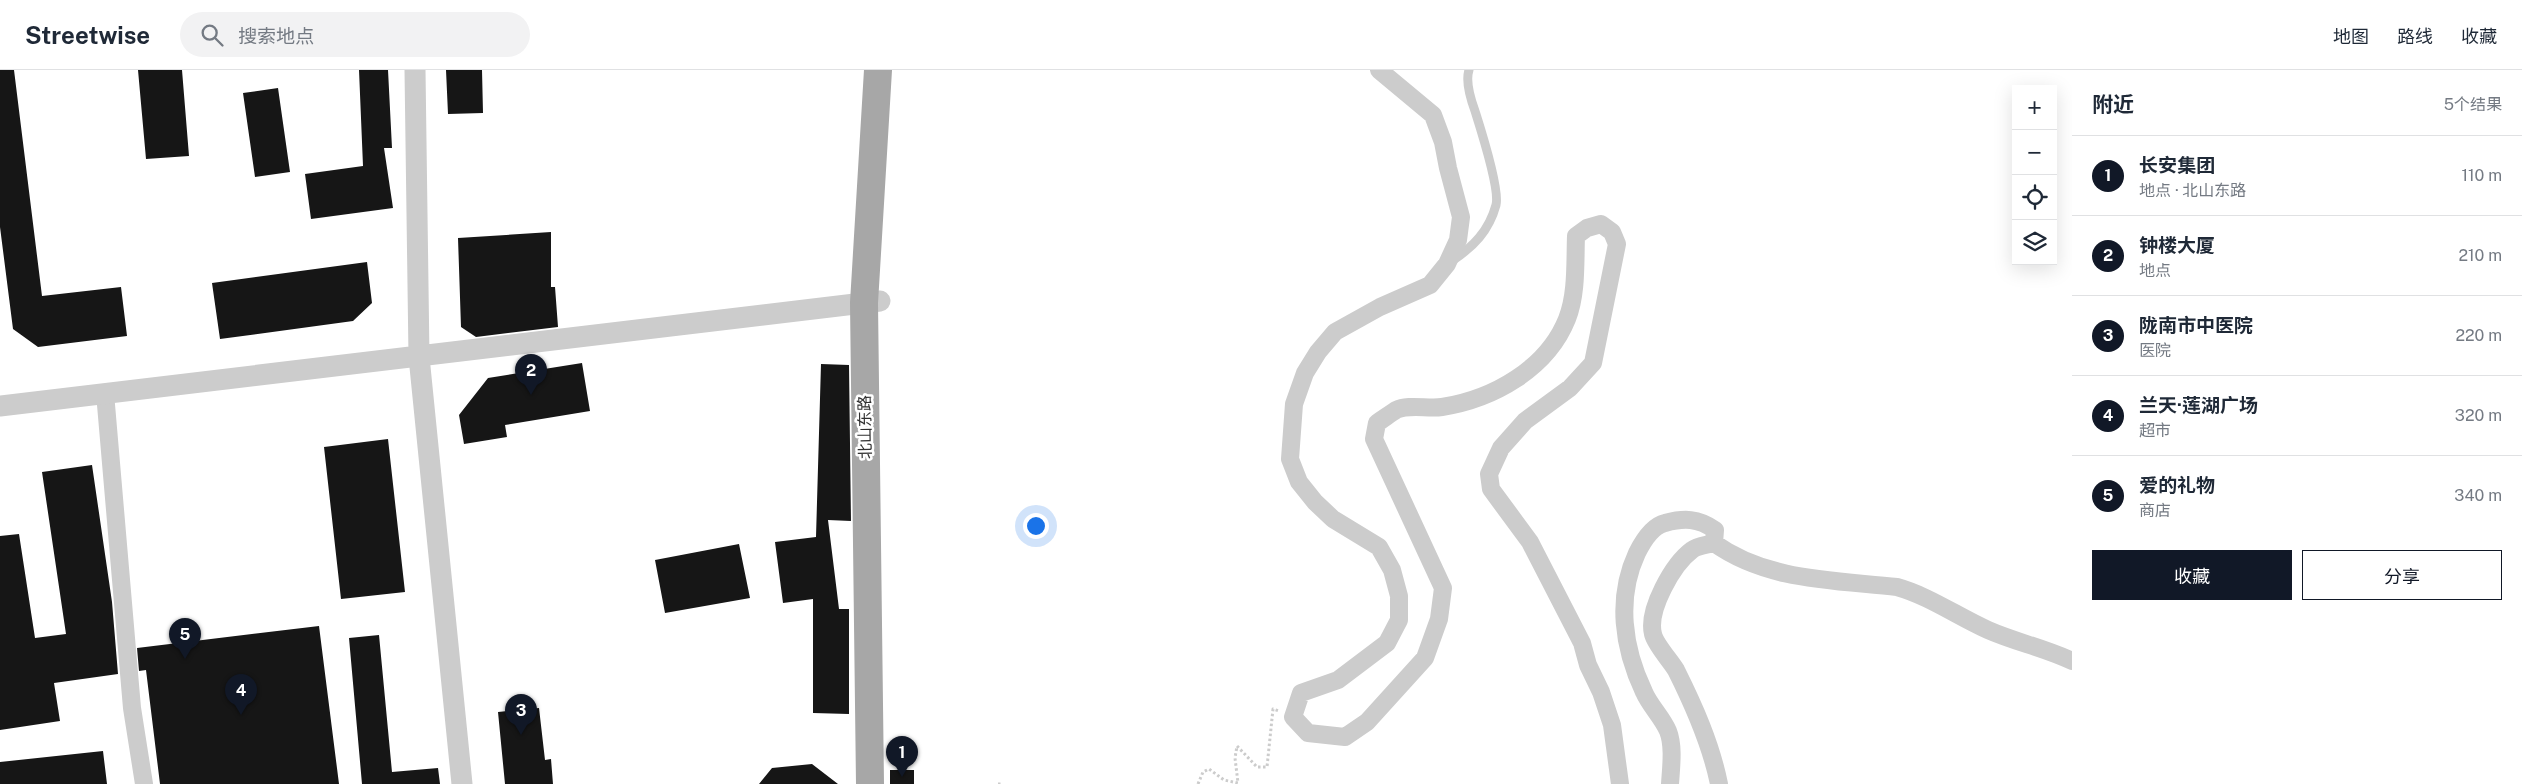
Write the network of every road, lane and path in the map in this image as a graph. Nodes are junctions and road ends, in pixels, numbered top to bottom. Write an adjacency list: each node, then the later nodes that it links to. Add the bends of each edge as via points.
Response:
1 (415, 70): 8 (street)
2 (878, 70): 7 (main road, 北山东路)
3 (892, 70): 7 (main road, 北山东路)
4 (1379, 70): 6 (street, via 1433,115 1443,142 1461,217 1458,240)
5 (1468, 70): 6 (lane, via 1472,104 1488,153 1497,204 1486,230 1469,250)
6 (1447, 264): 13 (street, via 1430,285 1335,332 1305,374 1294,404 1290,459 1299,482 1333,520 1379,546 1392,570 1399,596 1399,620 1387,643 1338,680 1301,693)
7 (872, 302): 8 (street); 16 (main road, 北山东路); 17 (main road, 北山东路)
8 (419, 357): 9 (street); 15 (street)
9 (105, 394): 10 (street); 14 (street, via 132,708)
10 (0, 406)
11 (1714, 543): 12 (street, via 1734,557 1787,575 1897,587 1914,592 1989,630); 22 (street, via 1715,530 1702,522 1682,518 1658,524 1630,567 1624,595 1625,638 1644,692 1669,732); 23 (street, via 1692,550 1664,582 1655,608 1653,634 1692,702)
12 (2072, 661)
13 (1293, 717): 20 (path, via 1274,709 1267,767 1257,767 1237,746 1238,783 1224,780 1209,769 1203,772); 21 (street, via 1308,733 1345,737 1367,722 1425,658 1439,619 1443,588 1374,439 1377,423 1398,409 1442,407 1492,392 1515,381 1535,364 1556,340 1568,318 1574,289 1576,236 1601,224 1612,232 1617,244 1593,364 1570,388 1525,421 1502,448 1489,474 1491,489 1530,542 1582,643 1612,725)
14 (144, 784)
15 (462, 784)
16 (870, 784)
17 (886, 784)
18 (998, 784): 19 (path)
19 (1003, 784)
20 (1198, 784)
21 (1620, 784)
22 (1670, 784)
23 (1720, 784)

